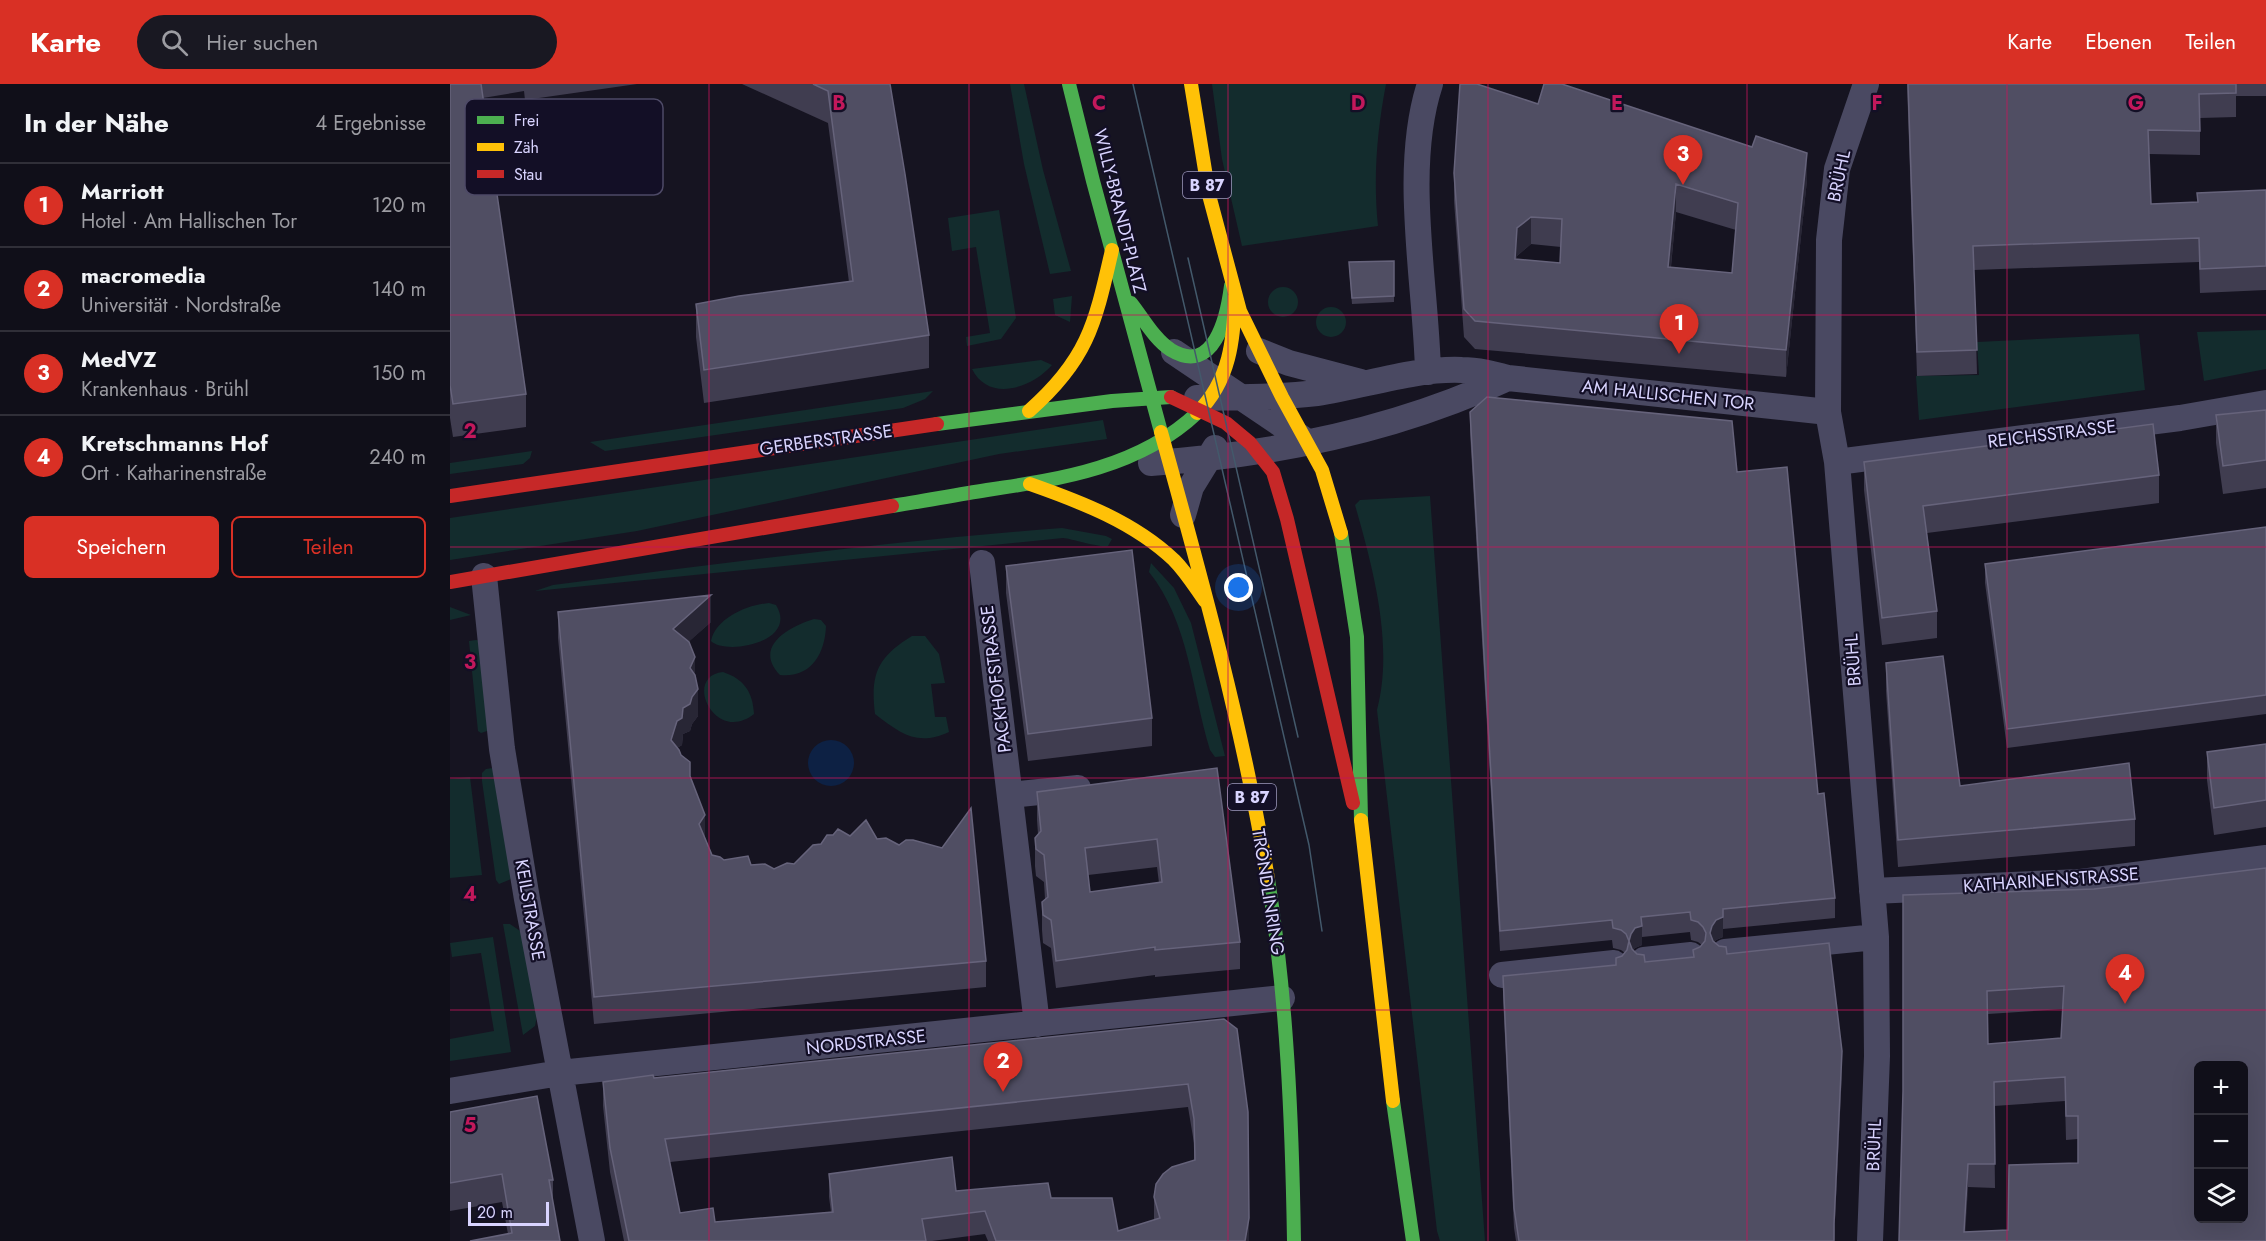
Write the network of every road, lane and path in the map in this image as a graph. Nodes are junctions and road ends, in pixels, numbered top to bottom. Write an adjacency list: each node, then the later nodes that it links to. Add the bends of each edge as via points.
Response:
1 (1069, 84): 5 (main road, WILLY-BRANDT-PLATZ / B 87)
2 (1191, 84): 6 (main road, B 87, via 1209,195)
3 (1430, 84): 10 (street, via 1422,121 1417,194)
4 (1866, 84): 18 (street, BRÜHL, via 1837,169 1829,240)
5 (1112, 250): 7 (main road, WILLY-BRANDT-PLATZ / B 87); 17 (main road, via 1098,312 1082,353 1056,388)
6 (1233, 289): 8 (main road, via 1228,314 1214,344 1196,355); 9 (main road, B 87); 13 (main road, via 1232,348 1226,373)
7 (1122, 292): 8 (main road); 14 (main road, WILLY-BRANDT-PLATZ / B 87, via 1137,348)
8 (1171, 350): 13 (street)
9 (1258, 351): 12 (street, AM HALLISCHEN TOR); 16 (main road, B 87)
10 (1428, 372): 11 (street, AM HALLISCHEN TOR, via 1474,370); 12 (street, AM HALLISCHEN TOR)
11 (1508, 378): 18 (street, AM HALLISCHEN TOR); 20 (street, via 1465,398 1381,426)
12 (1367, 383): 16 (street, AM HALLISCHEN TOR)
13 (1211, 397): 14 (street); 16 (street); 19 (main road); 21 (main road)
14 (1160, 398): 17 (main road, GERBERSTRASSE); 21 (main road, B 87)
15 (2266, 403): 23 (street, REICHSSTRASSE, via 2180,418)
16 (1269, 404): 19 (street); 20 (street)
17 (1029, 411): 26 (main road, GERBERSTRASSE)
18 (1828, 412): 23 (street, BRÜHL)
19 (1237, 439): 20 (street); 22 (street); 34 (main road, via 1273,472 1282,498)
20 (1308, 442): 34 (main road, via 1335,508 1347,562 1357,637)
21 (1165, 452): 22 (street); 24 (street); 27 (main road, B 87)
22 (1207, 458): 27 (street)
23 (1837, 462): 36 (street, BRÜHL)
24 (1108, 466): 25 (main road)
25 (1030, 484): 29 (main road); 31 (main road, via 1084,505 1146,539 1173,560)
26 (450, 496)
27 (1180, 503): 31 (main road, TRÖNDLINRING / B 87)
28 (981, 563): 33 (street, PACKHOFSTRASSE)
29 (484, 576): 30 (main road); 45 (street, KEILSTRASSE, via 502,749)
30 (450, 582)
31 (1205, 601): 43 (main road, TRÖNDLINRING / B 87, via 1241,741 1258,827)
32 (1102, 785): 33 (street)
33 (1010, 795): 44 (street, PACKHOFSTRASSE)
34 (1361, 835): 49 (main road)
35 (2266, 858): 36 (street, KATHARINENSTRASSE, via 2082,882)
36 (1872, 891): 37 (street, BRÜHL)
37 (1876, 937): 38 (street); 50 (street, BRÜHL, via 1877,1056)
38 (1725, 952)
39 (1691, 955): 40 (street)
40 (1644, 960)
41 (1614, 963): 42 (street)
42 (1502, 975)
43 (1282, 998): 44 (street, NORDSTRASSE); 48 (main road, TRÖNDLINRING / B 87, via 1292,1128)
44 (1037, 1024): 45 (street, NORDSTRASSE)
45 (560, 1073): 46 (street, NORDSTRASSE); 47 (street, KEILSTRASSE)
46 (450, 1091)
47 (592, 1241)
48 (1294, 1241)
49 (1413, 1241)
50 (1870, 1241)

